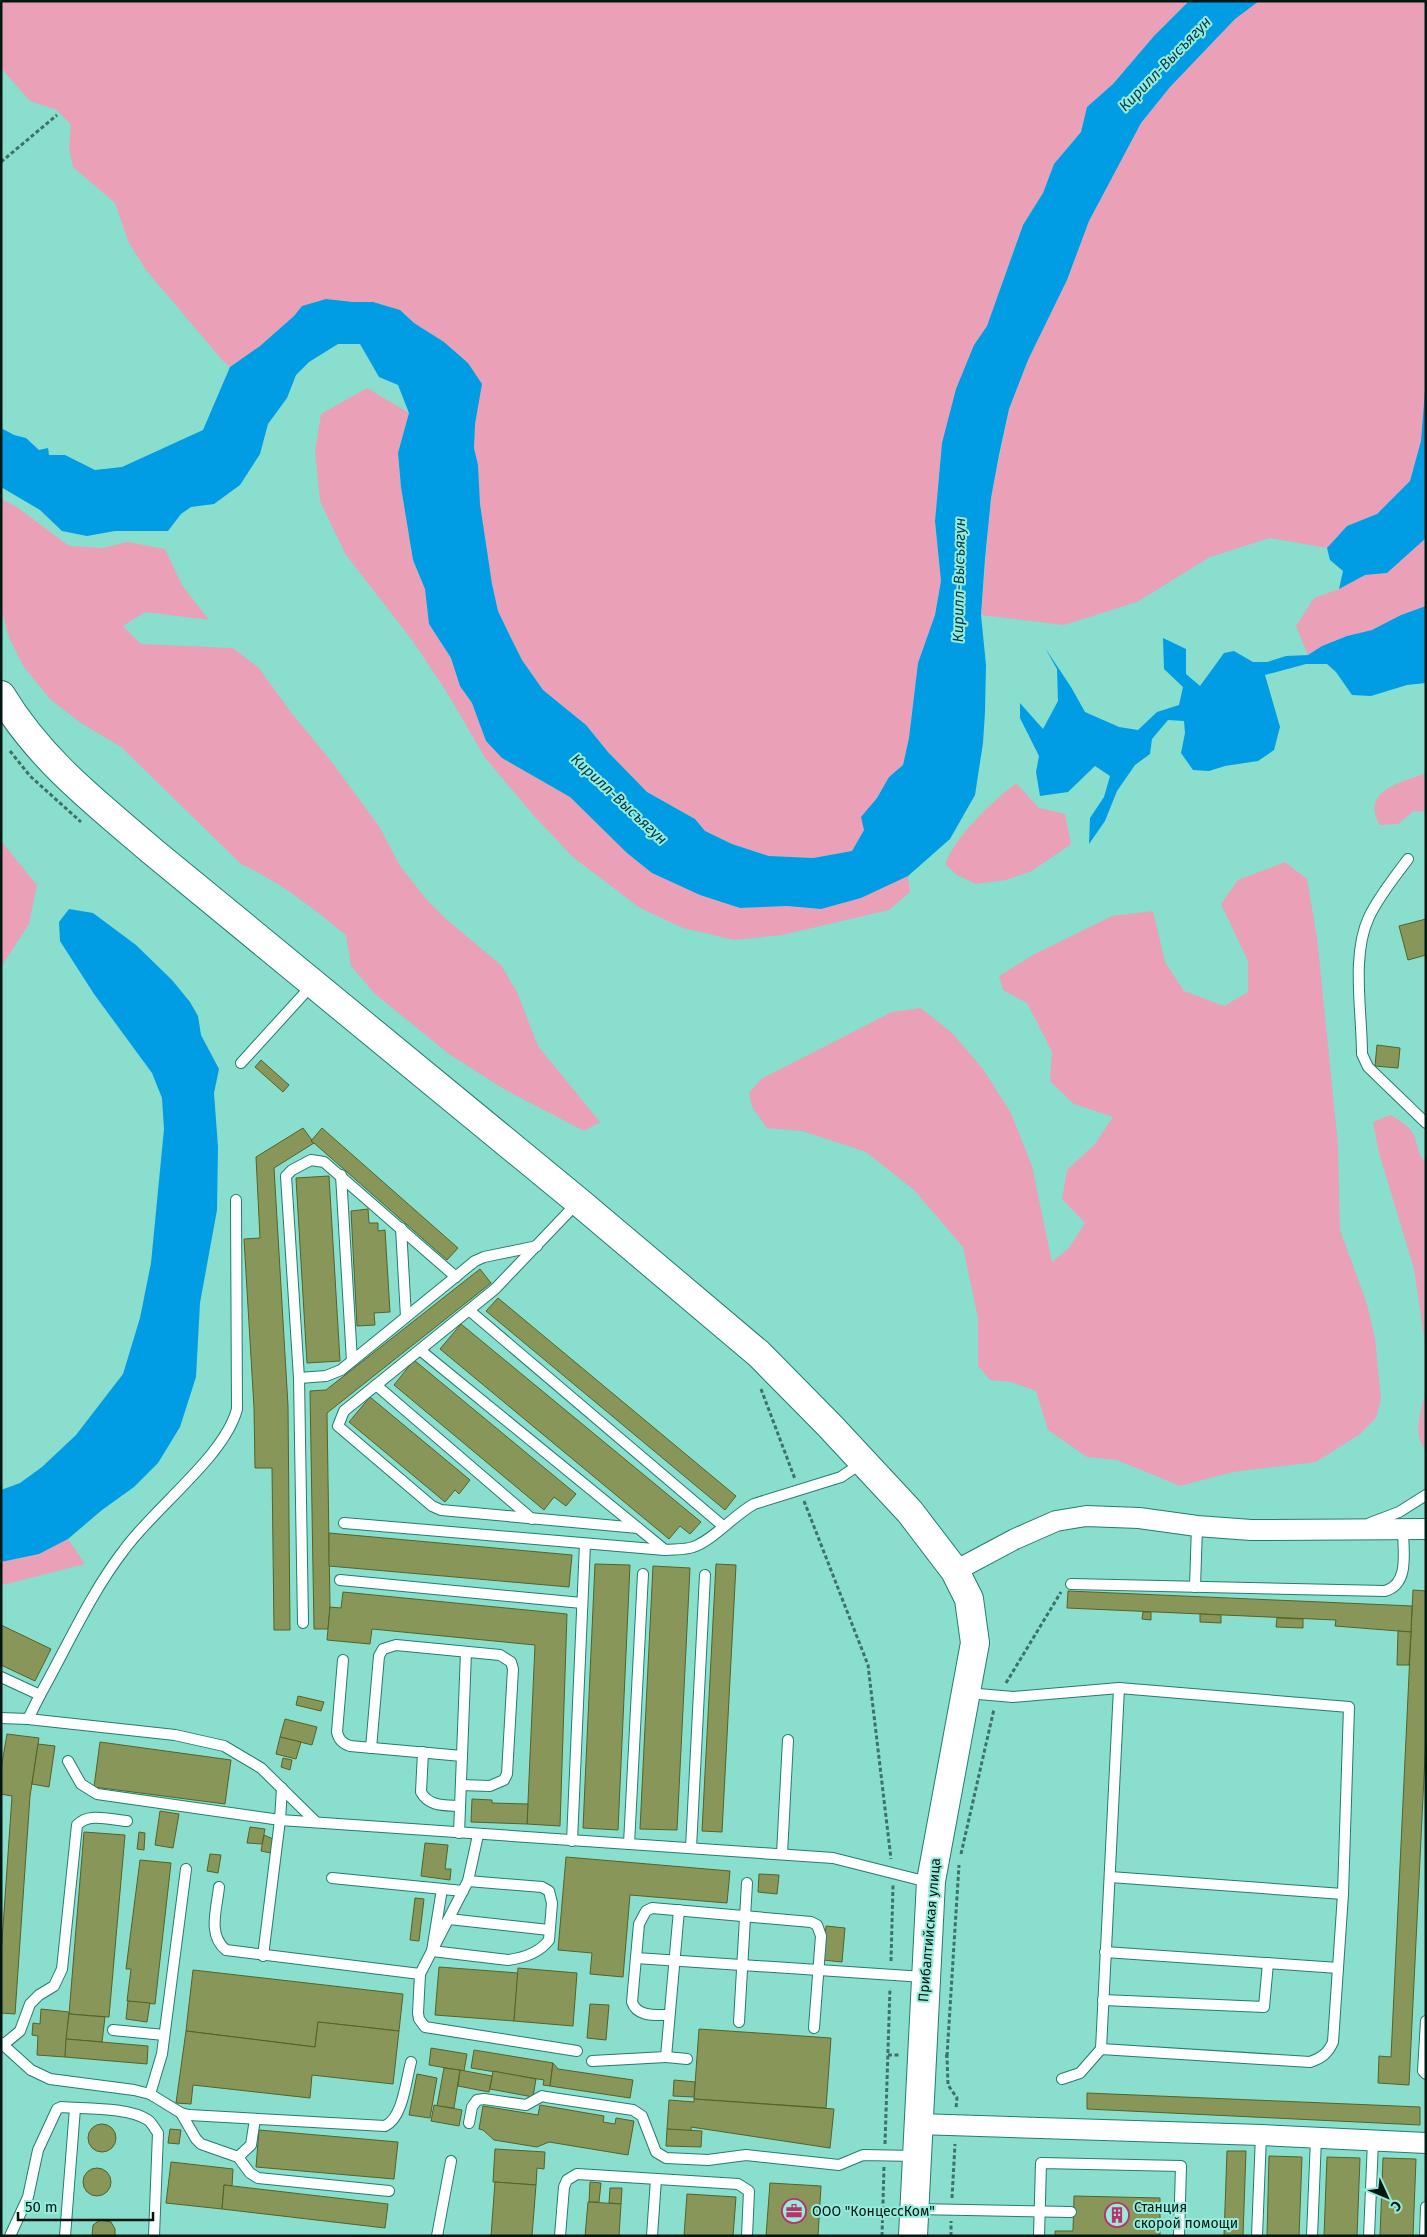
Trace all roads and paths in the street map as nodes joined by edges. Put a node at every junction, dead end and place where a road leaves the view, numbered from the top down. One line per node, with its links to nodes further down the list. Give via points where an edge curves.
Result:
1 (57, 116): 2 (path)
2 (1, 162)
3 (1, 695): 5 (street, Прибалтийская улица, via 16,719 57,768)
4 (1408, 859): 7 (lane, via 1368,918 1359,951 1362,1054 1368,1067)
5 (313, 984): 6 (lane); 10 (street, Прибалтийская улица)
6 (241, 1064)
7 (1426, 1123)
8 (341, 1175): 11 (lane); 17 (lane); 18 (lane, via 324,1162 311,1160 286,1176)
9 (236, 1200): 45 (lane, via 237,1409 234,1422 124,1549)
10 (579, 1202): 12 (lane); 20 (street, Прибалтийская улица, via 758,1354)
11 (401, 1228): 13 (lane); 15 (lane)
12 (537, 1246): 13 (lane, via 484,1257); 14 (lane)
13 (456, 1277): 15 (lane)
14 (470, 1311): 16 (lane); 24 (lane)
15 (406, 1317): 17 (lane)
16 (420, 1350): 19 (lane); 26 (lane)
17 (352, 1361): 18 (lane, via 326,1376)
18 (299, 1378): 39 (lane)
19 (376, 1385): 22 (lane); 22 (lane, via 344,1410 338,1426 432,1506 448,1512)
20 (864, 1462): 24 (lane, via 841,1477 754,1504); 32 (street, Прибалтийская улица, via 910,1512)
21 (1426, 1495): 28 (lane, via 1377,1522)
22 (532, 1519): 26 (lane)
23 (344, 1523): 30 (lane)
24 (723, 1526): 31 (lane, via 692,1548)
25 (1197, 1526): 28 (street, via 1251,1530); 32 (street, via 1114,1516 1056,1521); 37 (lane)
26 (638, 1528): 31 (lane)
27 (1426, 1529): 29 (street)
28 (1348, 1530): 29 (street)
29 (1403, 1530): 37 (lane, via 1402,1576 1393,1589)
30 (585, 1544): 31 (lane); 38 (lane)
31 (665, 1550)
32 (955, 1571): 44 (street, Прибалтийская улица, via 969,1599 974,1622 975,1643)
33 (643, 1574): 63 (lane)
34 (705, 1575): 64 (lane)
35 (340, 1580): 38 (lane)
36 (1071, 1584): 37 (lane); 46 (path, via 1062,1592)
37 (1195, 1587)
38 (582, 1602): 62 (lane)
39 (303, 1623)
40 (466, 1652): 50 (lane, via 396,1645 383,1649 379,1656); 52 (lane); 54 (lane, via 500,1655 511,1662 512,1669 507,1774 504,1780 490,1786)
41 (343, 1660): 50 (lane, via 339,1738 350,1746)
42 (1, 1678): 45 (lane)
43 (1119, 1688): 46 (lane); 67 (lane); 75 (lane, via 1349,1708)
44 (966, 1693): 46 (lane); 70 (street, Прибалтийская улица)
45 (40, 1695): 48 (lane)
46 (1000, 1696): 101 (path, via 992,1717 958,1866)
47 (1, 1718): 48 (lane)
48 (28, 1719): 55 (lane, via 175,1735 224,1746 248,1759)
49 (788, 1740): 65 (lane)
50 (371, 1748): 51 (lane)
51 (423, 1752): 52 (lane); 56 (lane, via 420,1792 423,1797 433,1804)
52 (462, 1756): 54 (lane)
53 (68, 1761): 57 (lane, via 81,1784 97,1794)
54 (461, 1785): 56 (lane)
55 (282, 1788): 57 (lane); 59 (lane)
56 (460, 1806): 60 (lane)
57 (280, 1820): 59 (lane); 82 (lane)
58 (127, 1821): 98 (lane, via 90,1818 77,1825 59,1980 34,1999 20,2030)
59 (315, 1821): 60 (lane)
60 (459, 1833): 61 (lane)
61 (478, 1835): 62 (lane); 69 (lane)
62 (572, 1841): 63 (lane)
63 (629, 1844): 64 (lane)
64 (691, 1848): 65 (lane)
65 (782, 1854): 70 (lane, via 852,1862)
66 (186, 1869): 97 (lane)
67 (1110, 1877): 75 (lane); 81 (lane)
68 (332, 1878): 73 (lane)
69 (468, 1881): 74 (lane); 79 (lane, via 542,1887 549,1891 552,1903)
70 (931, 1881): 90 (street, Прибалтийская улица)
71 (747, 1883): 77 (lane)
72 (219, 1887): 82 (lane, via 214,1929 220,1945 236,1953)
73 (442, 1888): 74 (lane); 80 (lane)
74 (463, 1891): 78 (lane)
75 (1343, 1894): 87 (lane)
76 (679, 1910): 77 (lane); 83 (lane, via 652,1908 646,1911 639,1924); 84 (lane)
77 (745, 1916): 86 (lane); 88 (lane, via 817,1925 821,1936)
78 (449, 1919): 79 (lane); 80 (lane)
79 (549, 1930): 80 (lane, via 549,1940 540,1950 516,1959)
80 (432, 1951): 89 (lane)
81 (1105, 1952): 85 (lane); 91 (lane)
82 (263, 1956): 89 (lane)
83 (636, 1958): 84 (lane); 92 (lane, via 634,2007 647,2014)
84 (674, 1960): 86 (lane); 92 (lane)
85 (1268, 1963): 87 (lane); 91 (lane, via 1264,2007)
86 (742, 1965): 88 (lane); 94 (lane)
87 (1338, 1968): 99 (lane, via 1332,2042 1320,2059 1310,2062)
88 (818, 1970): 90 (lane); 95 (lane)
89 (420, 1974): 100 (lane, via 418,2013 425,2027)
90 (924, 1977): 113 (street, Прибалтийская улица)
91 (1103, 2000): 99 (lane)
92 (669, 2016): 102 (lane)
93 (1426, 2021): 106 (lane, via 1423,2072)
94 (739, 2022)
95 (814, 2028)
96 (113, 2030): 97 (lane)
97 (164, 2035): 108 (lane)
98 (2, 2044): 108 (lane, via 31,2070 50,2079)
99 (1101, 2049): 107 (lane, via 1080,2073)
100 (577, 2051)
101 (947, 2056)
102 (666, 2057): 103 (lane); 104 (lane)
103 (687, 2059)
104 (592, 2061)
105 (411, 2062): 111 (lane, via 397,2115 392,2123 385,2126)
106 (1426, 2074)
107 (1062, 2079)
108 (150, 2094): 110 (lane)
109 (75, 2108): 129 (lane, via 61,2107 54,2114 38,2150 28,2197); 130 (lane); 131 (lane, via 130,2113 154,2126 158,2133)
110 (181, 2113): 111 (lane); 120 (lane, via 201,2144)
111 (255, 2119): 116 (lane)
112 (469, 2123): 119 (lane, via 476,2100 529,2105 546,2096 637,2112 645,2122 656,2152 666,2158 708,2160 746,2155 838,2165 863,2155)
113 (918, 2124): 114 (street); 119 (street, Прибалтийская улица)
114 (1261, 2135): 115 (street); 138 (lane)
115 (1316, 2138): 117 (street); 139 (lane)
116 (253, 2141): 120 (lane); 122 (lane)
117 (1373, 2141): 118 (street); 140 (lane)
118 (1426, 2143)
119 (916, 2156): 128 (street, Прибалтийская улица)
120 (238, 2157): 122 (lane)
121 (451, 2161): 132 (lane)
122 (250, 2172): 124 (lane, via 265,2180)
123 (656, 2179): 133 (lane, via 571,2176 564,2187); 134 (lane); 135 (lane, via 744,2187 750,2198)
124 (389, 2191)
125 (1426, 2207): 141 (lane)
126 (1040, 2211): 127 (lane); 128 (lane); 136 (lane); 137 (lane, via 1041,2163 1181,2166)
127 (1071, 2212)
128 (913, 2223)
129 (10, 2236)
130 (66, 2236)
131 (154, 2236)
132 (437, 2236)
133 (560, 2236)
134 (652, 2236)
135 (747, 2236)
136 (1039, 2236)
137 (1179, 2236)
138 (1257, 2236)
139 (1312, 2236)
140 (1369, 2236)
141 (1425, 2236)

